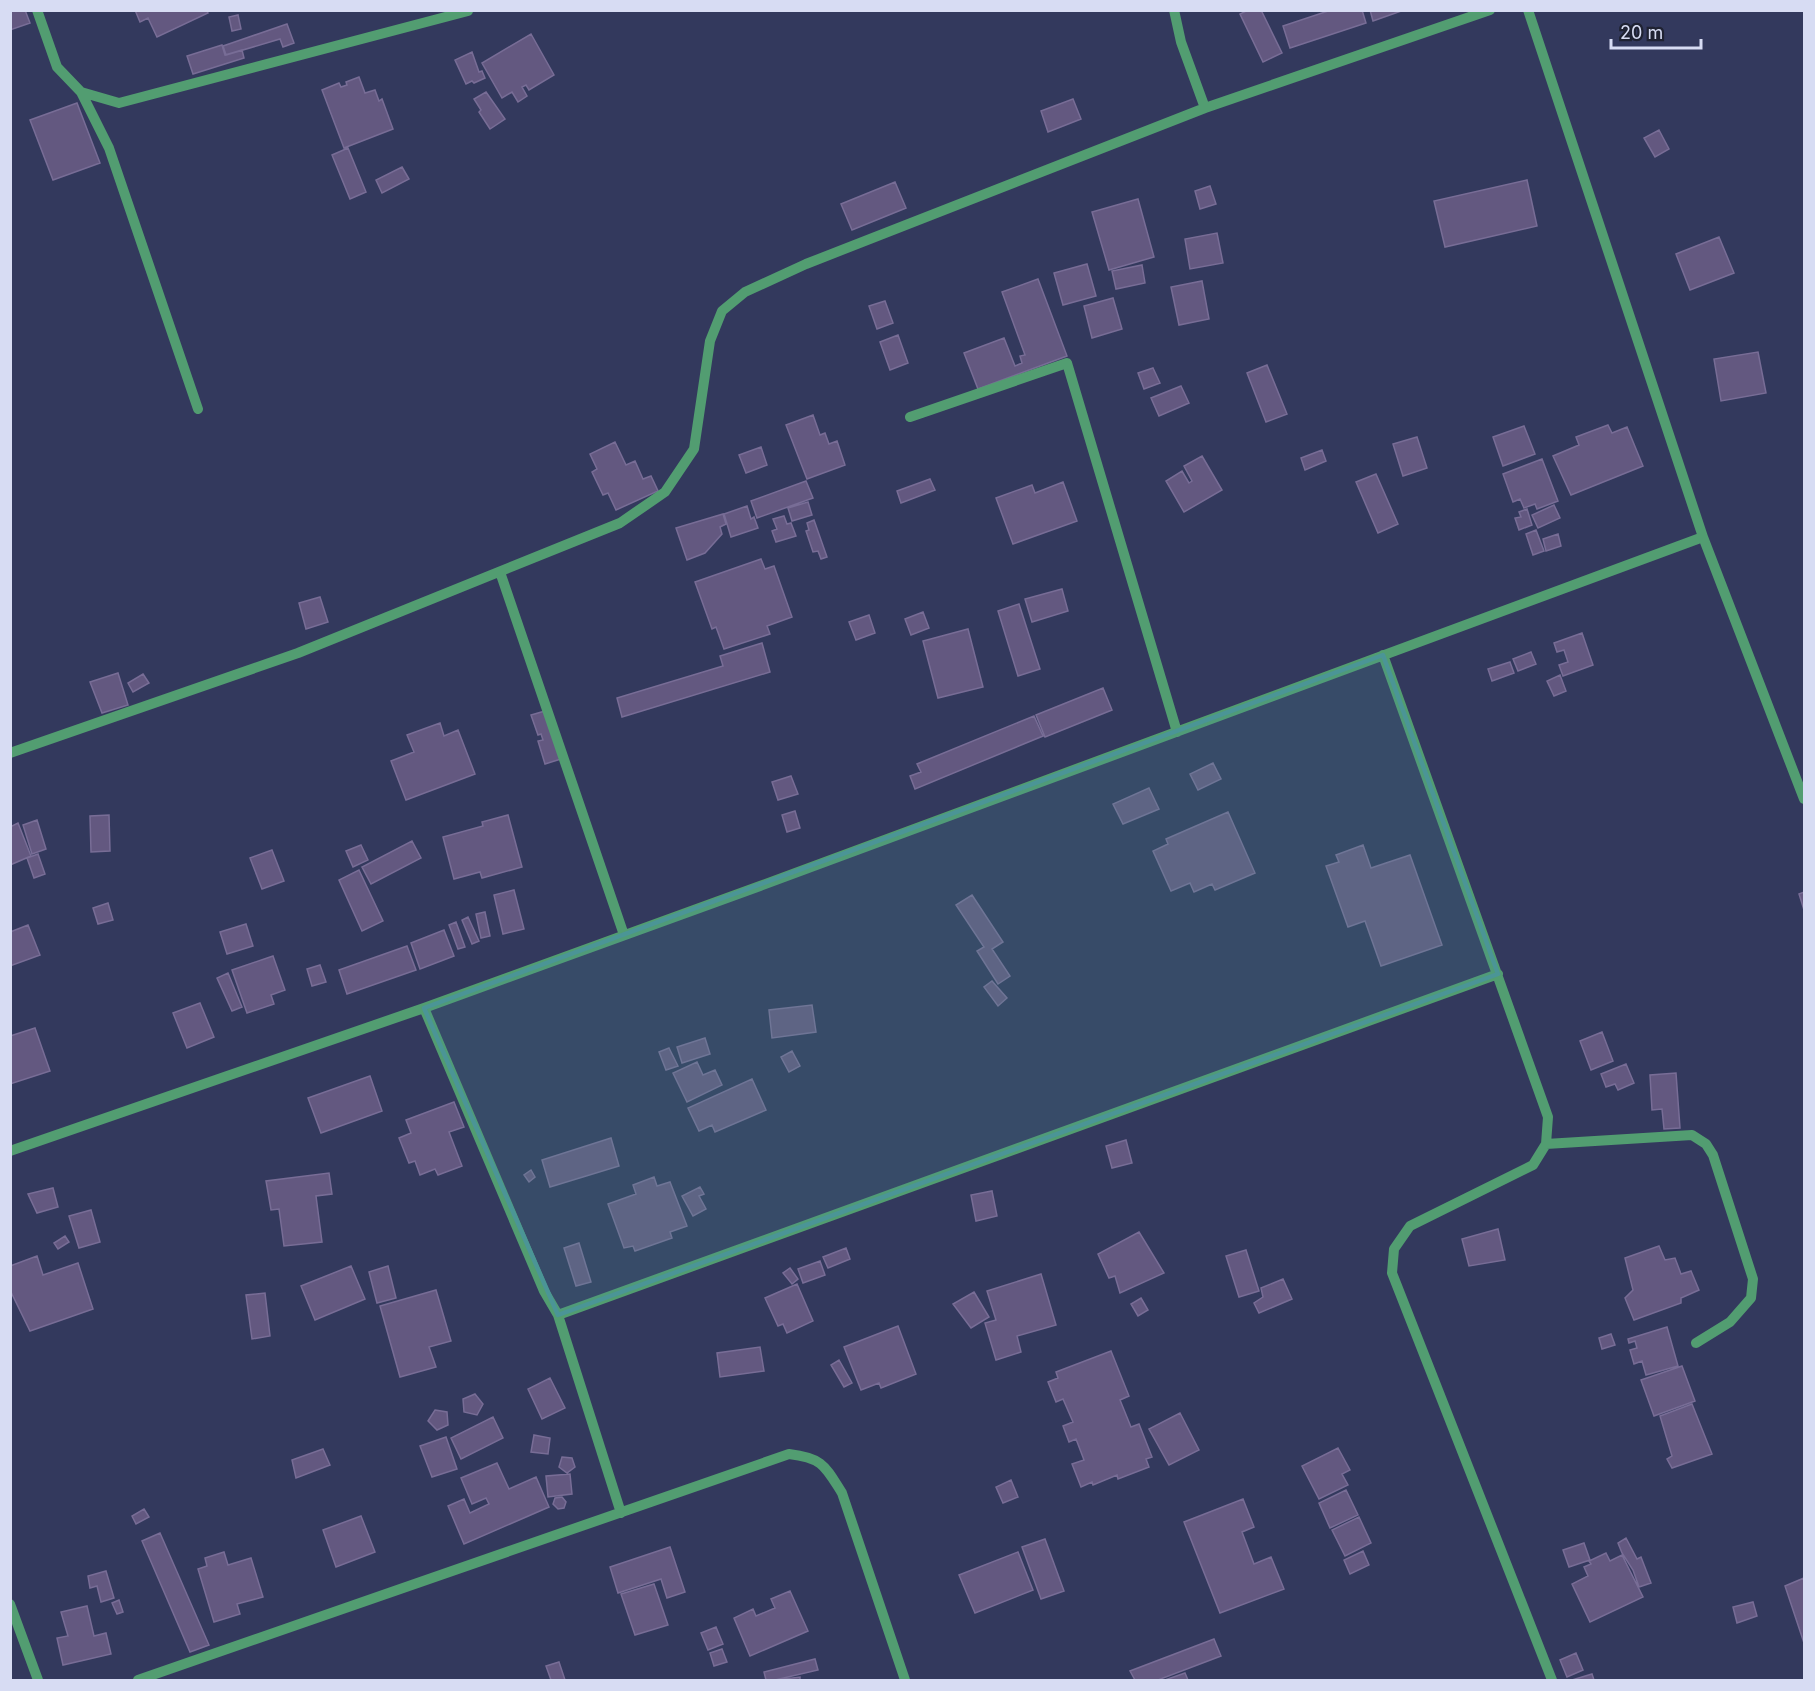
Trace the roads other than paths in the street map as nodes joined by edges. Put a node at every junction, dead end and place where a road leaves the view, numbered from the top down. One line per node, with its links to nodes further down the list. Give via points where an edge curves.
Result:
1 (37, 10): 6 (street, via 57,67)
2 (1174, 10): 7 (street)
3 (1490, 10): 7 (street)
4 (1528, 10): 10 (street)
5 (468, 11): 6 (street, via 119,103)
6 (81, 92): 8 (street, via 109,148)
7 (1205, 108): 11 (street, via 806,264 745,292 722,311 710,341 694,449 665,492 620,523)
8 (198, 410)
9 (910, 417): 13 (street, via 1067,363)
10 (1703, 537): 12 (street); 15 (street)
11 (500, 572): 14 (street, via 298,653); 16 (street)
12 (1383, 655): 13 (street); 17 (street)
13 (1177, 732): 16 (street)
14 (10, 753)
15 (1804, 799)
16 (624, 935): 18 (street)
17 (1498, 974): 19 (street, via 1548,1117); 21 (street)
18 (424, 1008): 20 (street); 21 (street, via 544,1291)
19 (1546, 1144): 22 (street, via 1692,1135 1706,1144 1754,1280 1751,1298 1730,1322); 28 (street, via 1533,1165 1410,1226 1394,1250 1392,1274)
20 (10, 1150)
21 (558, 1315): 23 (street)
22 (1696, 1343)
23 (621, 1513): 26 (street); 27 (street, via 789,1454 810,1456 826,1468 842,1493)
24 (10, 1604): 25 (street)
25 (38, 1680)
26 (138, 1680)
27 (905, 1680)
28 (1552, 1680)

